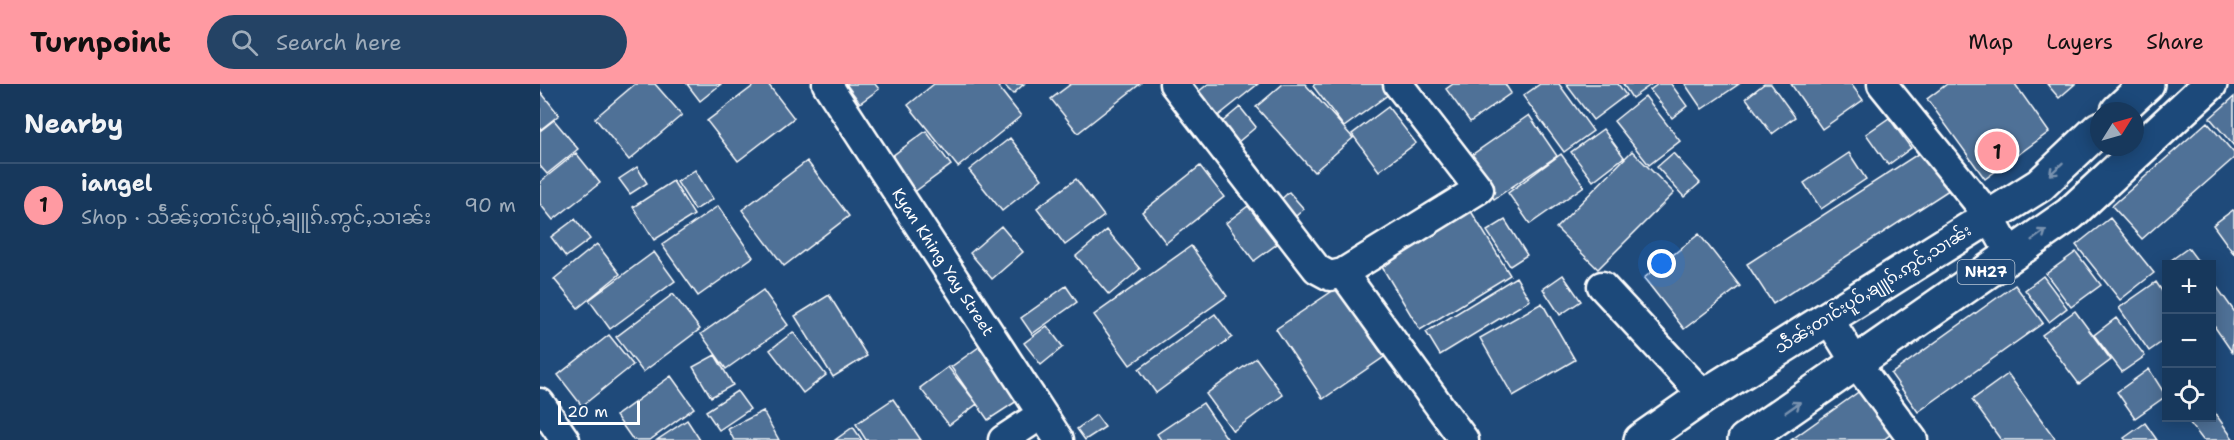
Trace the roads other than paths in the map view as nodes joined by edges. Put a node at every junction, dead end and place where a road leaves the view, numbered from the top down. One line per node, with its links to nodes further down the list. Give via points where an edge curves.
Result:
1 (827, 84): 17 (street, Kyan Khing Yay Street)
2 (1174, 84): 11 (street, via 1317,269 1330,276)
3 (1398, 84): 11 (street, via 1479,189)
4 (1882, 84): 9 (street)
5 (2147, 84): 7 (highway)
6 (2210, 84): 10 (highway, NH27, one-way to 6, via 2070,214)
7 (2128, 102)
8 (2090, 138): 9 (highway, သဵႅၼ်ႈတၢင်းပူဝ်ႇၶျူၵ်ႉဢွင်ႇသၢၼ်း / NH27, one-way to 9, via 2040,185)
9 (1989, 216): 10 (street); 13 (highway, သဵႅၼ်ႈတၢင်းပူဝ်ႇၶျူၵ်ႉဢွင်ႇသၢၼ်း / NH27)
10 (2011, 255): 14 (highway, NH27)
11 (1343, 273): 21 (street)
12 (1602, 285): 15 (street)
13 (1828, 318): 14 (street); 15 (highway, သဵႅၼ်ႈတၢင်းပူဝ်ႇၶျူၵ်ႉဢွင်ႇသၢၼ်း / NH27)
14 (1856, 363): 23 (highway, NH27, one-way to 14); 24 (street)
15 (1704, 396): 22 (highway, သဵႅၼ်ႈတၢင်းပူဝ်ႇၶျူၵ်ႉဢွင်ႇသၢၼ်း / NH27)
16 (540, 403): 18 (street)
17 (1042, 414): 19 (street); 20 (street, Kyan Khing Yay Street)
18 (565, 440)
19 (1003, 440)
20 (1059, 440)
21 (1464, 440)
22 (1641, 440)
23 (1745, 440)
24 (1913, 440)

